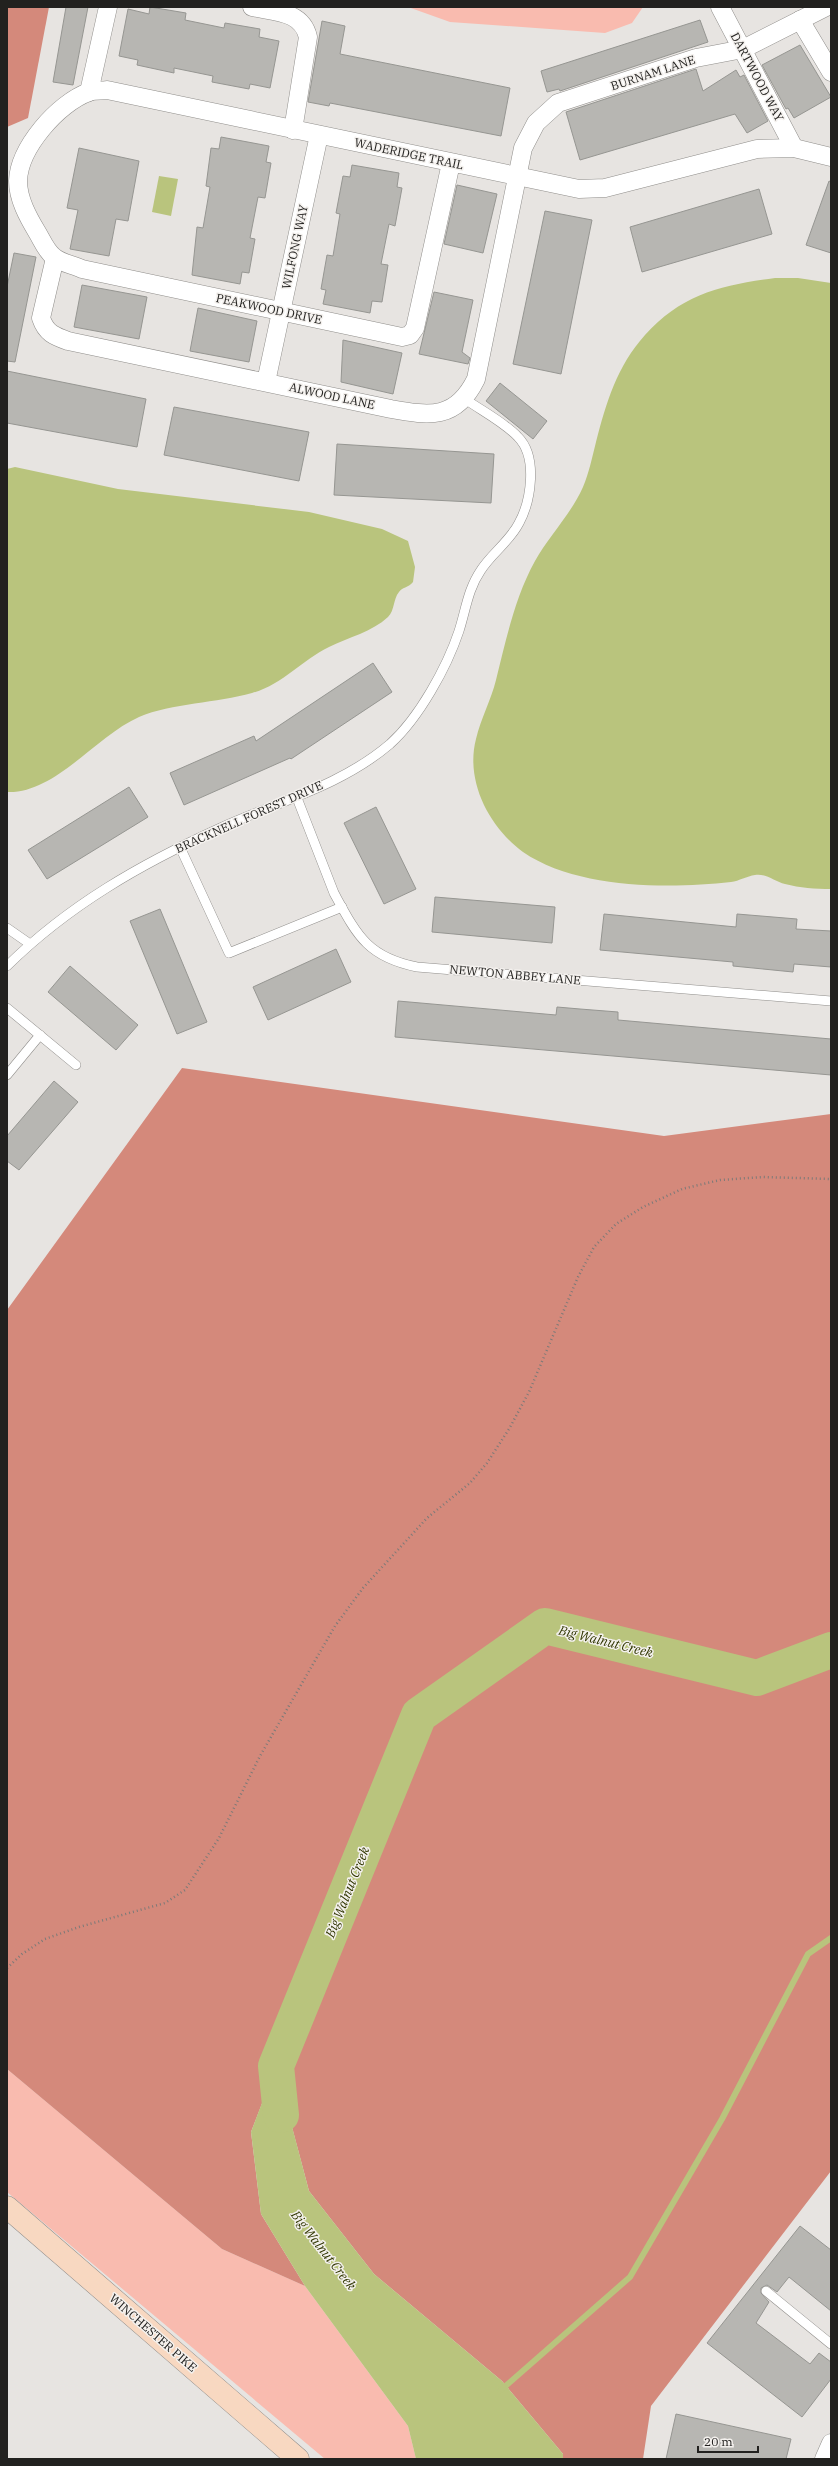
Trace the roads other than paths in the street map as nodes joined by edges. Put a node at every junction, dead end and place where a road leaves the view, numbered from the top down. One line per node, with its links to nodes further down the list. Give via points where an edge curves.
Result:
1 (108, 7): 8 (street)
2 (252, 7): 9 (street, via 296,16 306,27 308,37)
3 (720, 7): 6 (street, DARTWOOD WAY)
4 (826, 7): 5 (street, BURNAM LANE)
5 (800, 20): 6 (street, BURNAM LANE); 7 (street)
6 (743, 49): 11 (street, DARTWOOD WAY); 15 (street, BURNAM LANE, via 696,58 558,103 536,124 523,148)
7 (831, 72)
8 (89, 92): 9 (street, WADERIDGE TRAIL, via 107,90); 14 (street, WADERIDGE TRAIL, via 51,119)
9 (293, 130): 10 (street, WADERIDGE TRAIL)
10 (319, 135): 13 (street, WADERIDGE TRAIL); 17 (street, WILFONG WAY)
11 (794, 148): 12 (street, WADERIDGE TRAIL); 15 (street, WADERIDGE TRAIL, via 744,152 592,190)
12 (831, 157)
13 (451, 163): 15 (street, WADERIDGE TRAIL); 17 (street, PEAKWOOD DRIVE, via 415,328 410,334 402,337)
14 (14, 167): 16 (street, via 26,211 47,249)
15 (518, 176): 19 (street, via 479,368)
16 (55, 258): 17 (street, PEAKWOOD DRIVE, via 82,269); 18 (street, ALWOOD LANE, via 41,318 50,334 68,341)
17 (281, 311): 18 (street, WILFONG WAY)
18 (266, 382): 19 (street, ALWOOD LANE, via 423,414 441,412)
19 (465, 399): 20 (lane, BRACKNELL FOREST DRIVE, via 519,438 528,456 528,504 519,524 480,571 468,595 460,629 446,665 422,705 390,743 359,765)
20 (297, 798): 21 (lane, BRACKNELL FOREST DRIVE, via 221,827); 22 (lane, NEWTON ABBEY LANE)
21 (180, 847): 22 (lane, via 229,953); 24 (lane, BRACKNELL FOREST DRIVE, via 98,892 47,928)
22 (342, 907): 26 (lane, NEWTON ABBEY LANE, via 360,938 374,950 402,964)
23 (7, 928): 24 (lane)
24 (30, 944): 25 (lane, BRACKNELL FOREST DRIVE)
25 (7, 966)
26 (831, 1001)
27 (7, 1008): 28 (lane)
28 (40, 1035): 29 (lane); 30 (lane)
29 (76, 1065)
30 (7, 1075)
31 (7, 2207): 35 (main road, WINCHESTER PIKE)
32 (766, 2291): 33 (lane)
33 (831, 2344)
34 (831, 2443): 36 (street)
35 (298, 2459)
36 (824, 2459)

